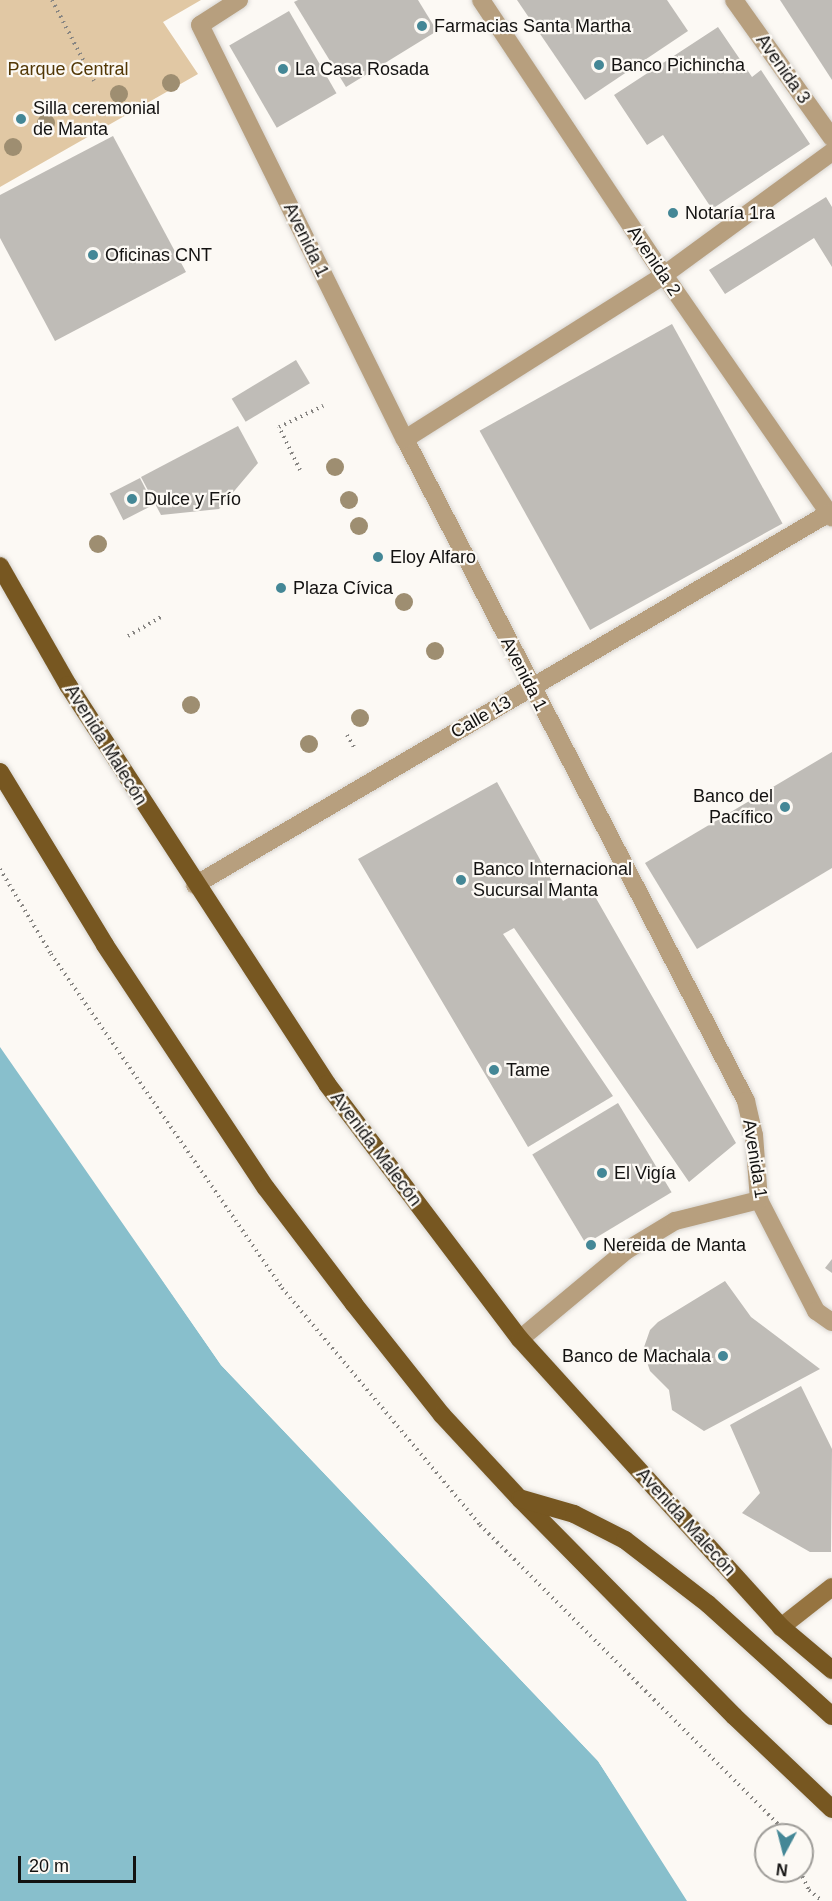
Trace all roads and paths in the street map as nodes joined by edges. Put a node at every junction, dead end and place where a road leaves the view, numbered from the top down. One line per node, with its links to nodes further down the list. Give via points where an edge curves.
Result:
1 (52, 0): 5 (path)
2 (239, 0): 10 (street, Avenida 1, via 200,25)
3 (482, 0): 8 (street, Avenida 2)
4 (734, 0): 6 (street, Avenida 3)
5 (94, 81)
6 (832, 138)
7 (832, 152): 8 (street)
8 (664, 275): 10 (street); 12 (street, Avenida 2)
9 (324, 406): 11 (path, via 279,427)
10 (405, 439): 16 (street, Avenida 1)
11 (300, 470)
12 (831, 516): 16 (street, Calle 13)
13 (0, 566): 20 (main road, Avenida Malecón, via 68,685)
14 (162, 616): 15 (path)
15 (128, 636)
16 (531, 687): 20 (street, Calle 13); 21 (street, Avenida 1, via 746,1101 754,1136)
17 (347, 735): 18 (path)
18 (355, 749)
19 (0, 772): 24 (main road, via 105,945 266,1188 442,1414)
20 (195, 885): 23 (main road, Avenida Malecón, via 327,1084)
21 (759, 1200): 22 (street, Avenida 1, via 816,1311); 23 (street, via 675,1221 627,1250)
22 (832, 1322)
23 (520, 1339): 26 (main road, Avenida Malecón)
24 (520, 1499): 28 (main road, via 574,1514 625,1540 708,1604); 29 (main road, via 734,1716)
25 (832, 1587): 26 (street)
26 (781, 1627): 27 (main road, Avenida Malecón)
27 (832, 1670)
28 (832, 1716)
29 (832, 1809)
30 (806, 1883): 31 (path)
31 (822, 1901)

